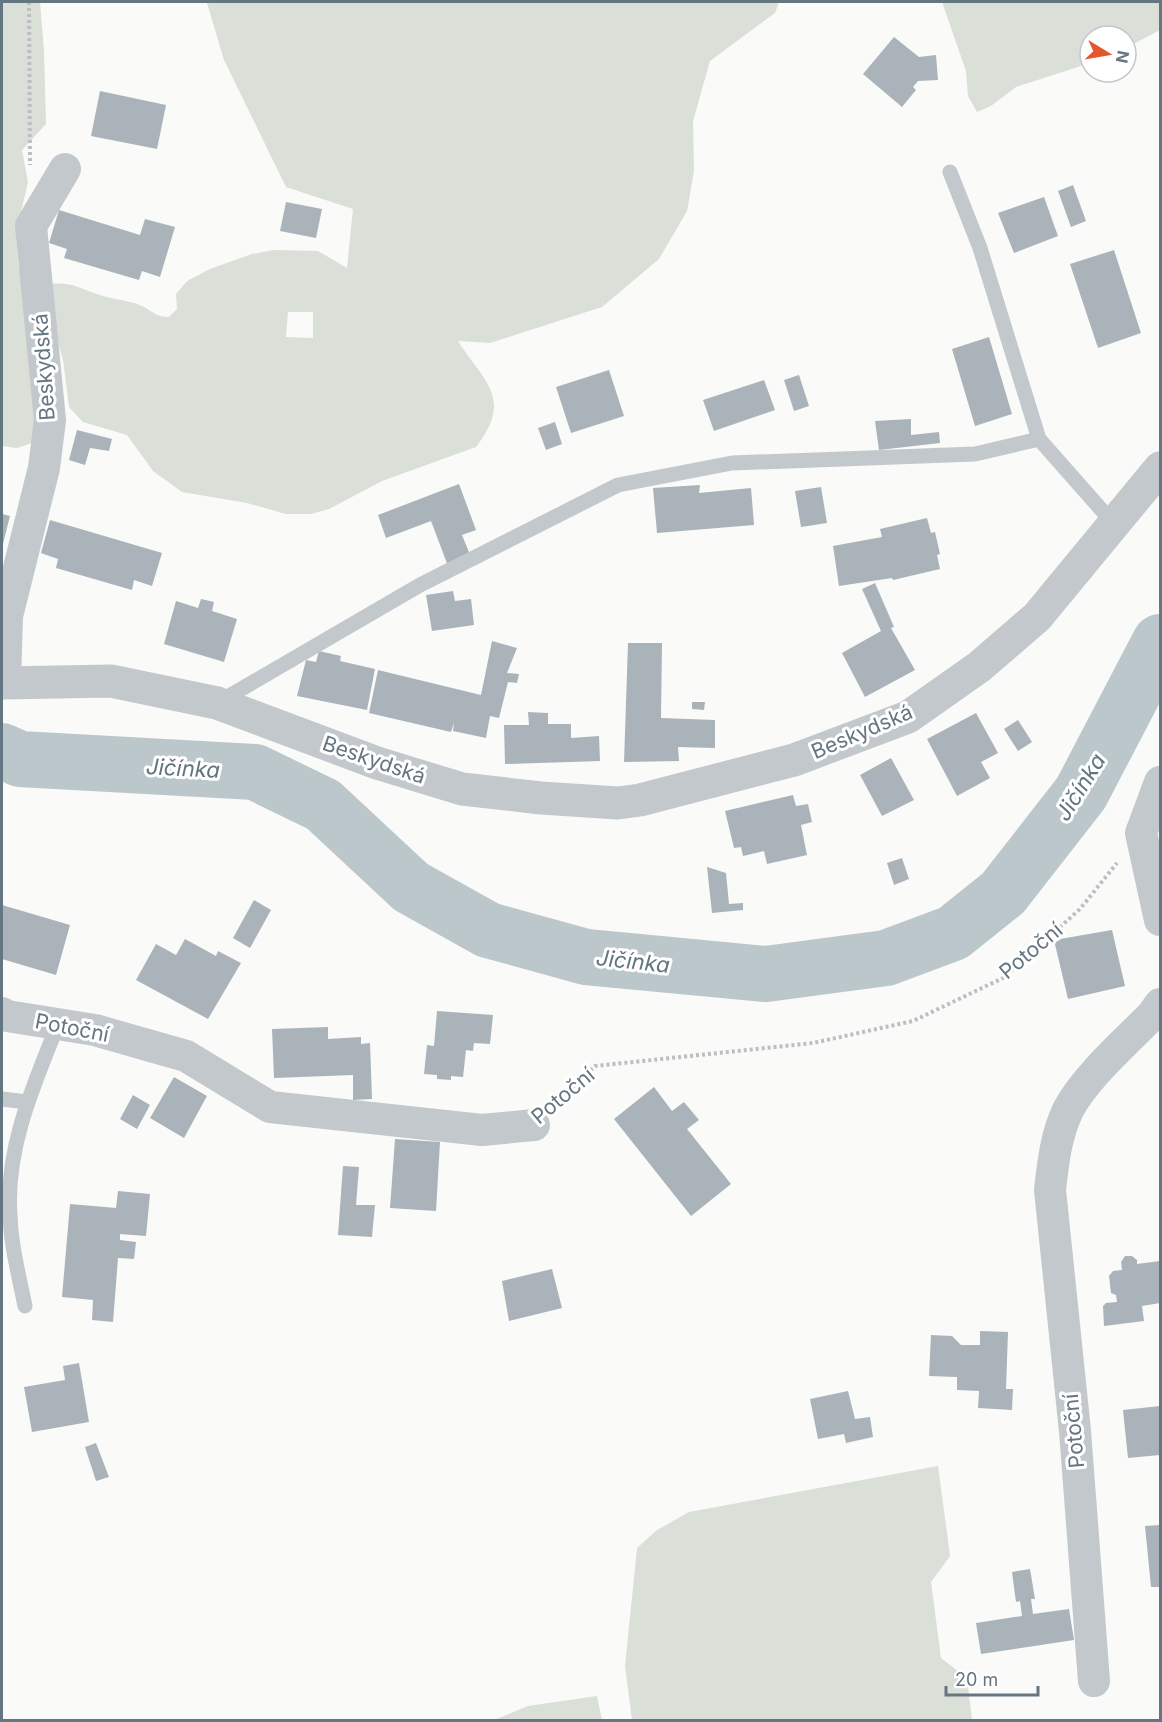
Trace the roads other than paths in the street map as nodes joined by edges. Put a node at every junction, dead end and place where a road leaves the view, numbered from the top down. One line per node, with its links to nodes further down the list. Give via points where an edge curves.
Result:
1 (65, 169): 6 (street, Beskydská, via 31,226 50,420 44,468 7,616)
2 (950, 171): 3 (lane, via 980,248)
3 (1039, 439): 5 (lane); 7 (lane, via 975,454 732,464 618,485 420,585)
4 (1161, 468): 5 (street, Beskydská)
5 (1114, 525): 7 (street, Beskydská, via 1037,617 979,667 908,717 794,760 640,800 618,803 462,789 377,763)
6 (3, 682): 7 (street, Beskydská, via 111,681)
7 (217, 703)
8 (1161, 782): 9 (street, via 1141,833)
9 (1161, 920)
10 (1161, 1004): 17 (street, Potoční, via 1085,1084 1068,1110 1054,1152 1050,1190 1075,1431)
11 (2, 1013): 12 (street, Potoční)
12 (58, 1024): 14 (lane); 15 (street, Potoční, via 95,1030 186,1056 270,1107 482,1130)
13 (2, 1099): 14 (lane)
14 (27, 1102): 16 (lane, via 11,1174 9,1214)
15 (534, 1125)
16 (25, 1306)
17 (1094, 1681)

